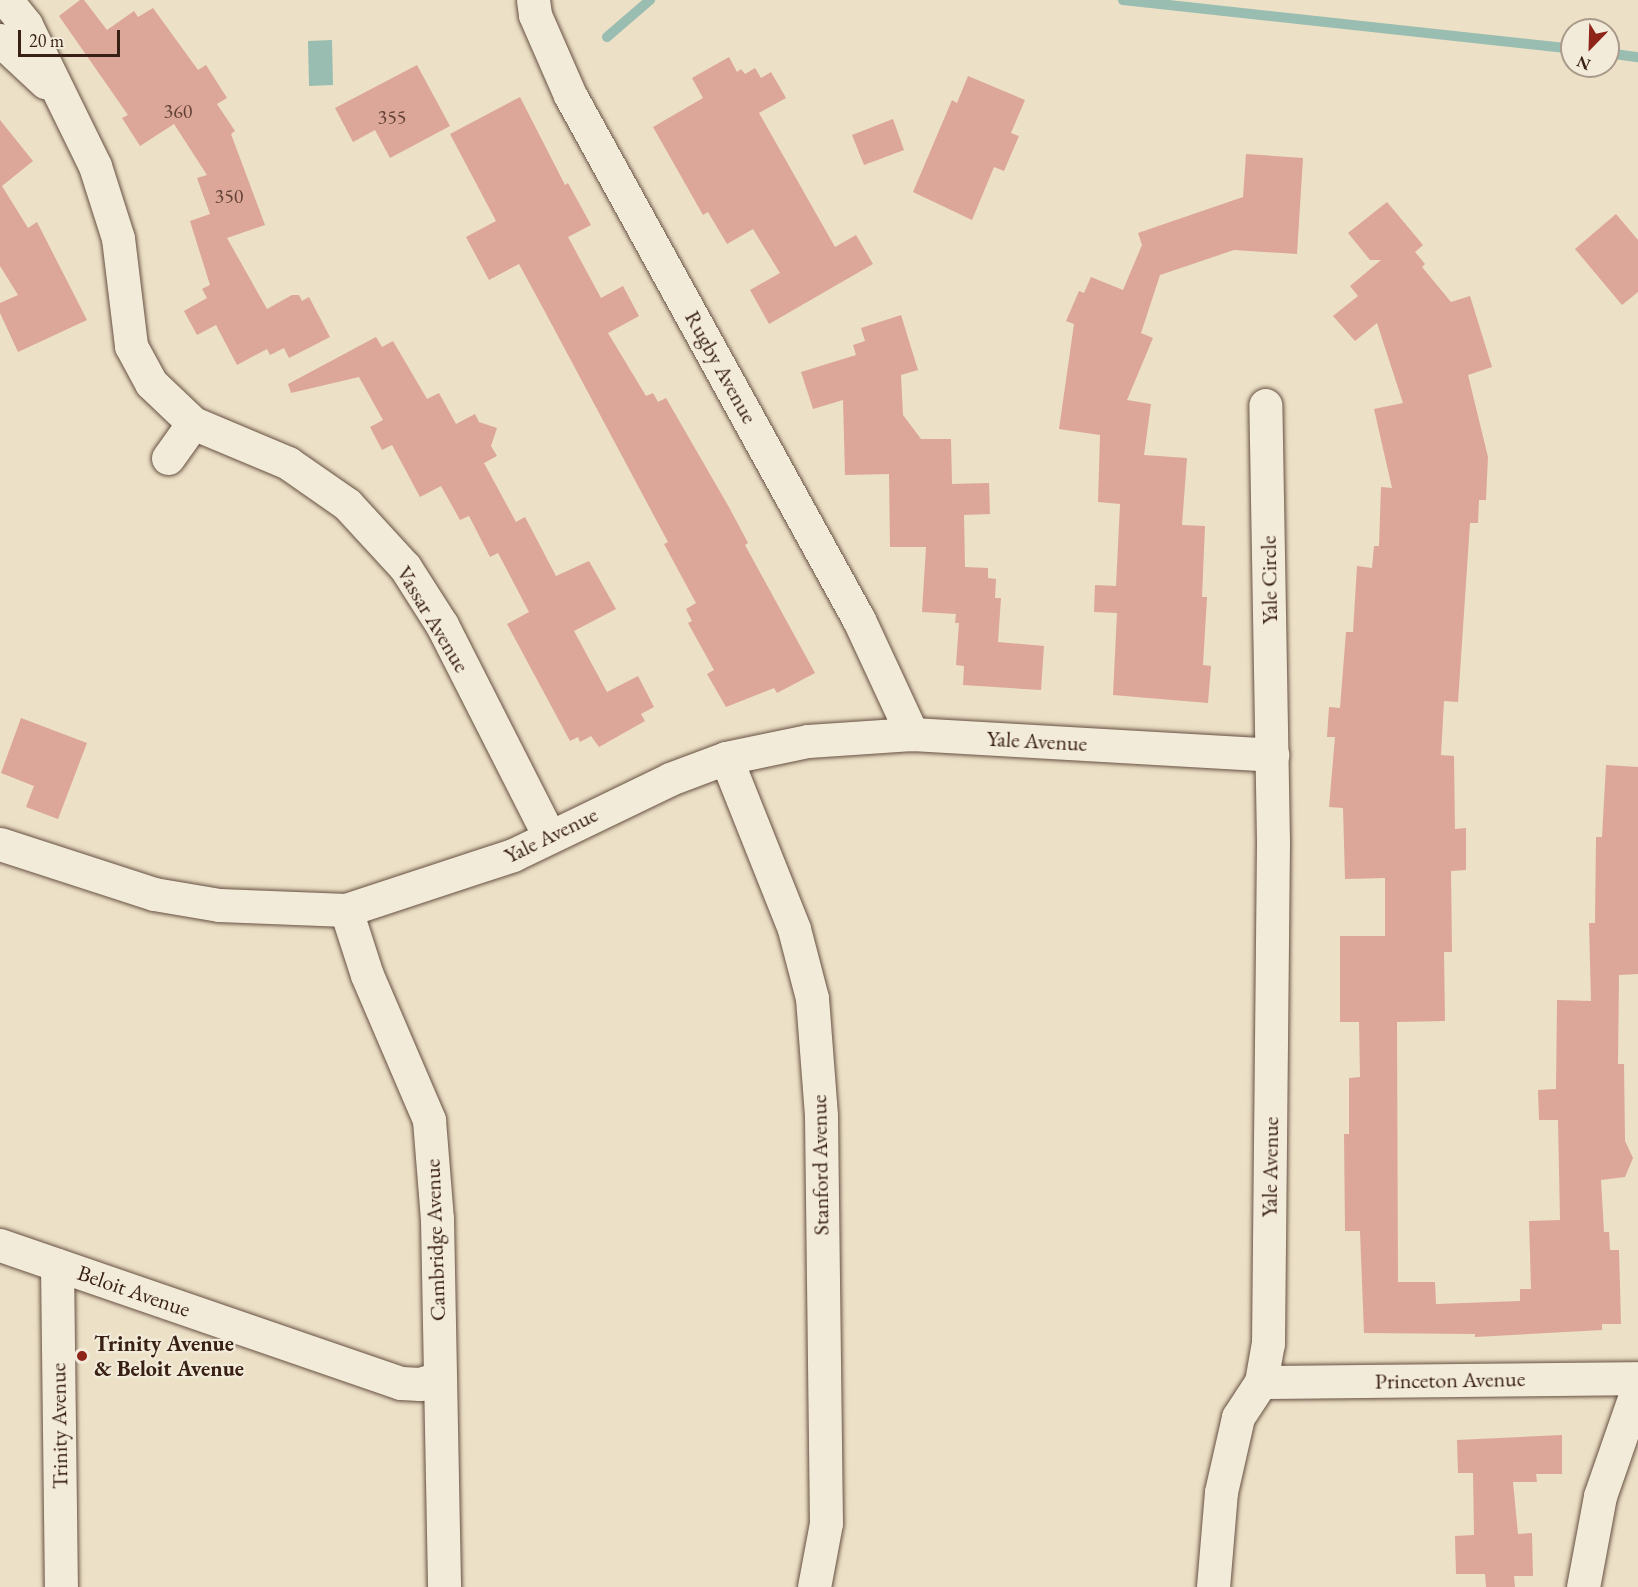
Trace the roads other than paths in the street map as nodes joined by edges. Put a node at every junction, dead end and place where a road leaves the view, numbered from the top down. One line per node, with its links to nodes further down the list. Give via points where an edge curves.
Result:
1 (6, 0): 4 (street, Vassar Avenue, via 26,25)
2 (533, 0): 8 (street, Rugby Avenue, via 535,15 570,95 859,620)
3 (0, 40): 4 (street, Vassar Avenue)
4 (55, 91): 6 (street, Vassar Avenue, via 95,166 118,238 131,346 151,383)
5 (1265, 405): 9 (street, Yale Circle)
6 (193, 423): 7 (street); 11 (street, Vassar Avenue, via 288,463 347,504 405,567 442,625)
7 (168, 458)
8 (912, 734): 9 (street, Yale Avenue); 10 (street, Yale Avenue, via 808,741)
9 (1272, 755): 18 (street, Yale Avenue, via 1268,1344)
10 (726, 758): 11 (street, Yale Avenue, via 670,779); 22 (street, Stanford Avenue, via 794,929 812,998 820,1116 826,1522)
11 (549, 836): 13 (street, Yale Avenue, via 475,869)
12 (0, 844): 13 (street, Yale Avenue, via 154,894 219,905)
13 (345, 910): 16 (street, Cambridge Avenue, via 367,975 429,1120 437,1219)
14 (0, 1245): 15 (street, Beloit Avenue)
15 (57, 1265): 16 (street, Beloit Avenue, via 401,1383 420,1384); 20 (street, Trinity Avenue)
16 (439, 1378): 21 (street, Cambridge Avenue)
17 (1638, 1378): 18 (street, Princeton Avenue)
18 (1261, 1382): 23 (street, Yale Avenue, via 1238,1417 1221,1492)
19 (1638, 1387): 24 (street, via 1600,1496)
20 (61, 1587)
21 (444, 1587)
22 (814, 1587)
23 (1213, 1587)
24 (1583, 1587)

